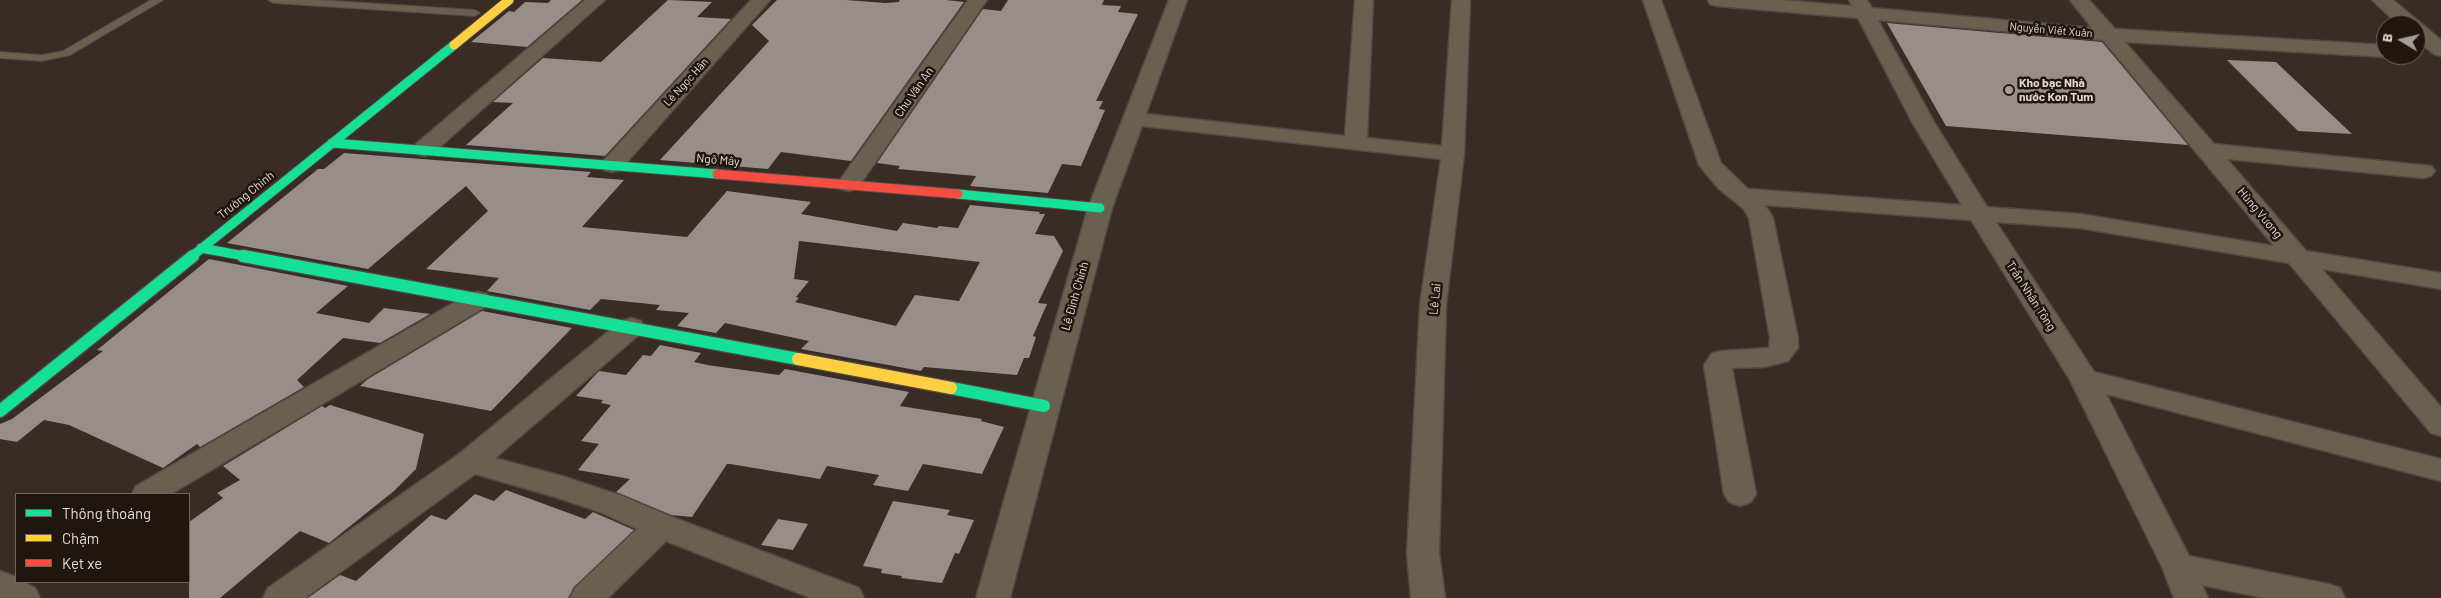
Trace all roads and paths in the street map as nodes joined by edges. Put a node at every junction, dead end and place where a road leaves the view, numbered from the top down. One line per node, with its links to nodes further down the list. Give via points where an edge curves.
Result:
1 (158, 0): 24 (lane, via 66,53 42,58)
2 (273, 0): 16 (lane)
3 (491, 0): 16 (street)
4 (509, 0): 27 (street, Trường Chinh)
5 (596, 0): 29 (street)
6 (760, 0): 32 (street, Lê Ngọc Hân)
7 (978, 0): 34 (street, Chu Văn An)
8 (1178, 0): 26 (street, Lê Đình Chính)
9 (1364, 0): 28 (street)
10 (1461, 0): 31 (street, Lê Lai)
11 (1652, 0): 35 (street, via 1710,165 1726,183)
12 (1717, 0): 15 (street, Nguyễn Viết Xuân)
13 (2079, 0): 18 (street, Hùng Vương)
14 (2381, 0): 17 (street)
15 (1861, 7): 18 (street, Nguyễn Viết Xuân); 37 (street, Trần Nhân Tông, via 1923,122)
16 (476, 13): 25 (street)
17 (2399, 15)
18 (2109, 35): 20 (street, Nguyễn Viết Xuân); 30 (street, Hùng Vương)
19 (2426, 37): 21 (street)
20 (2376, 50)
21 (2441, 50)
22 (2426, 53): 23 (street)
23 (2441, 54)
24 (0, 55)
25 (421, 56)
26 (1132, 119): 28 (street); 36 (street, Lê Đình Chính)
27 (332, 143): 29 (street, Ngô Mây); 38 (street, Trường Chinh)
28 (1356, 144): 31 (street)
29 (424, 149): 32 (street, Ngô Mây)
30 (2206, 150): 33 (street); 39 (street, Hùng Vương)
31 (1453, 154): 60 (street, Lê Lai, via 1433,305 1423,553)
32 (612, 165): 34 (street, Ngô Mây)
33 (2423, 172)
34 (849, 184): 36 (street, Ngô Mây)
35 (1744, 196): 37 (street); 50 (street, via 1761,218 1784,348 1778,355 1722,360 1718,365)
36 (1100, 208): 44 (street, Lê Đình Chính)
37 (1979, 214): 39 (street, via 2080,221); 43 (street, Trần Nhân Tông)
38 (201, 248): 41 (street); 45 (street, Trường Chinh)
39 (2296, 256): 40 (street); 46 (street, Hùng Vương)
40 (2441, 281)
41 (478, 300): 42 (street); 49 (street)
42 (630, 327): 44 (street); 47 (street)
43 (2084, 379): 48 (street); 52 (street, Trần Nhân Tông)
44 (1044, 406): 59 (street, Lê Đình Chính)
45 (0, 411)
46 (2441, 426)
47 (470, 462): 51 (street, via 562,487); 56 (street)
48 (2441, 470)
49 (149, 493)
50 (1740, 494)
51 (661, 526): 57 (street); 58 (street)
52 (2178, 567): 61 (street, Trần Nhân Tông); 62 (street)
53 (15, 572): 54 (street)
54 (0, 582): 55 (street)
55 (22, 598)
56 (280, 598)
57 (587, 598)
58 (847, 598)
59 (993, 598)
60 (1428, 598)
61 (2191, 598)
62 (2328, 598)

